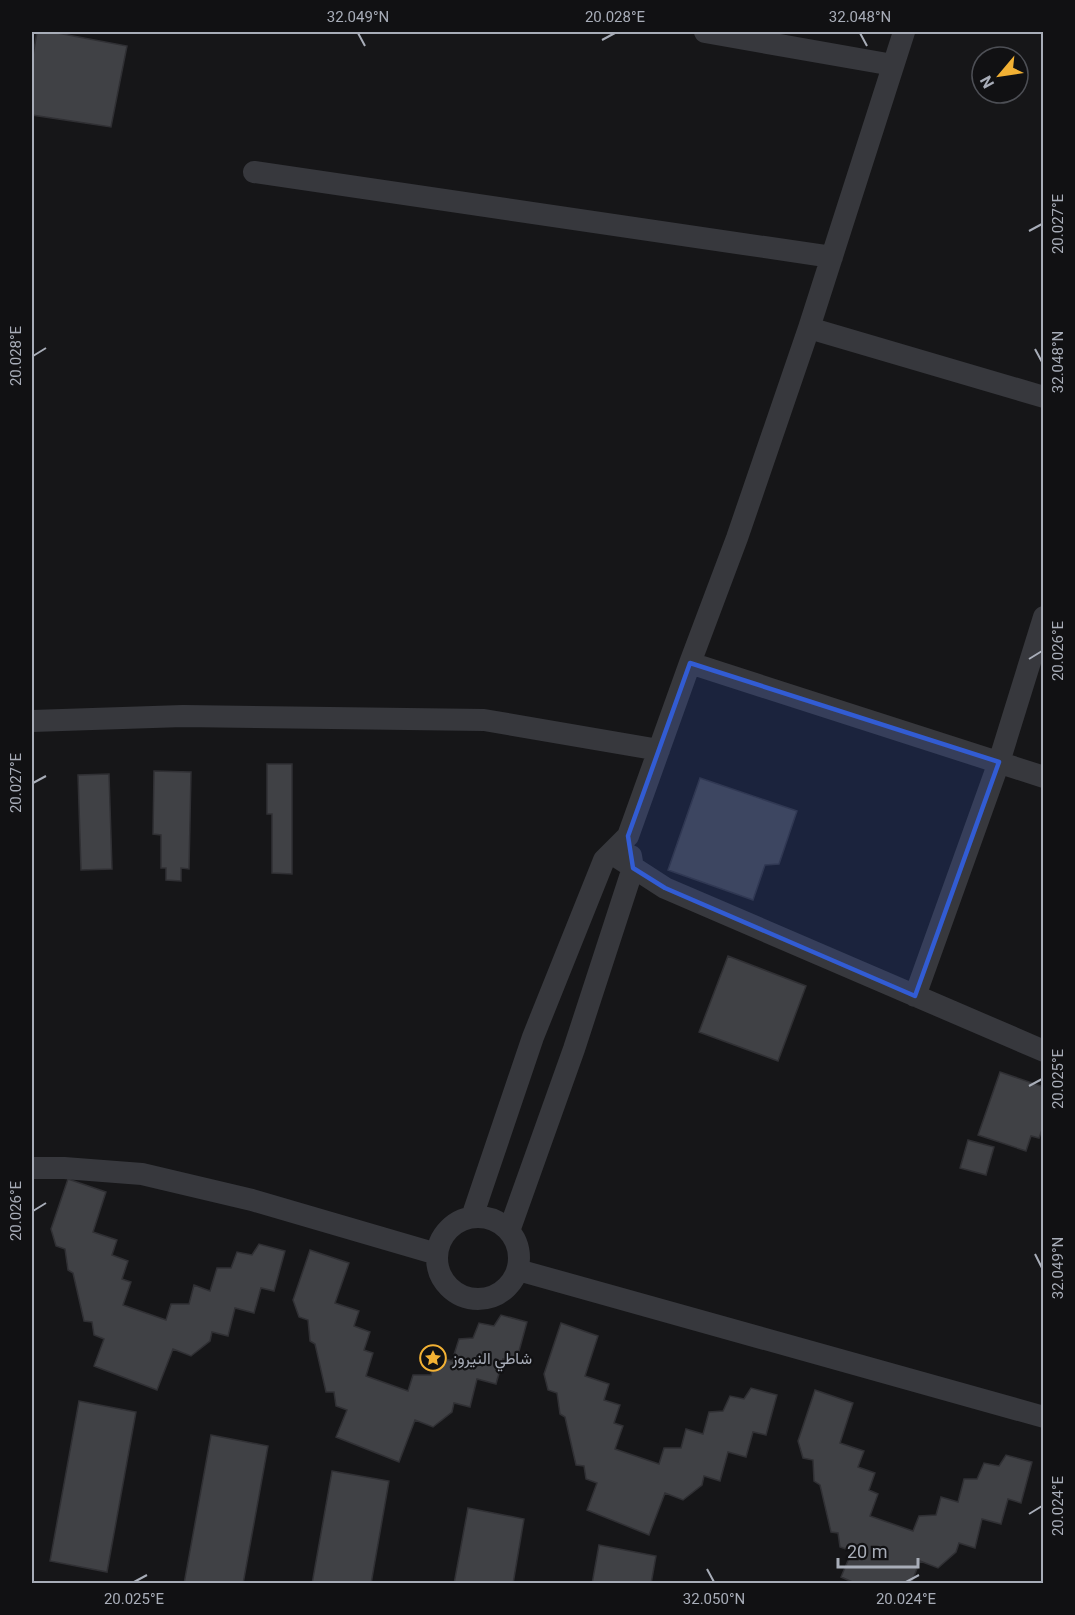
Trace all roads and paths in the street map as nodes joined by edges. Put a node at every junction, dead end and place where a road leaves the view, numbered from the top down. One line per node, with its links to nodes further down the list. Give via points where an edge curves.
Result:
1 (705, 32): 3 (street)
2 (904, 32): 3 (street)
3 (893, 65): 5 (street)
4 (254, 172): 5 (street)
5 (832, 257): 6 (street)
6 (809, 328): 7 (street); 9 (street)
7 (1044, 397)
8 (1044, 617): 12 (street)
9 (690, 663): 11 (street); 12 (street)
10 (32, 721): 11 (street, via 183,716 484,720)
11 (659, 750): 14 (street)
12 (999, 762): 13 (street); 19 (street)
13 (1044, 777)
14 (628, 836): 15 (street); 16 (street)
15 (611, 853): 16 (street); 17 (street, via 604,860)
16 (633, 868): 18 (street); 19 (street, via 665,888)
17 (569, 946): 18 (street); 22 (street, via 533,1037)
18 (604, 956): 23 (street)
19 (915, 996): 20 (street)
20 (1044, 1051)
21 (32, 1168): 24 (street, via 142,1174 252,1200)
22 (472, 1217): 23 (street, via 499,1222); 24 (street, via 448,1229)
23 (509, 1231): 25 (street, via 517,1243)
24 (437, 1254): 25 (street, via 443,1280 464,1298 491,1298 503,1292)
25 (518, 1270): 26 (street)
26 (1044, 1417)

